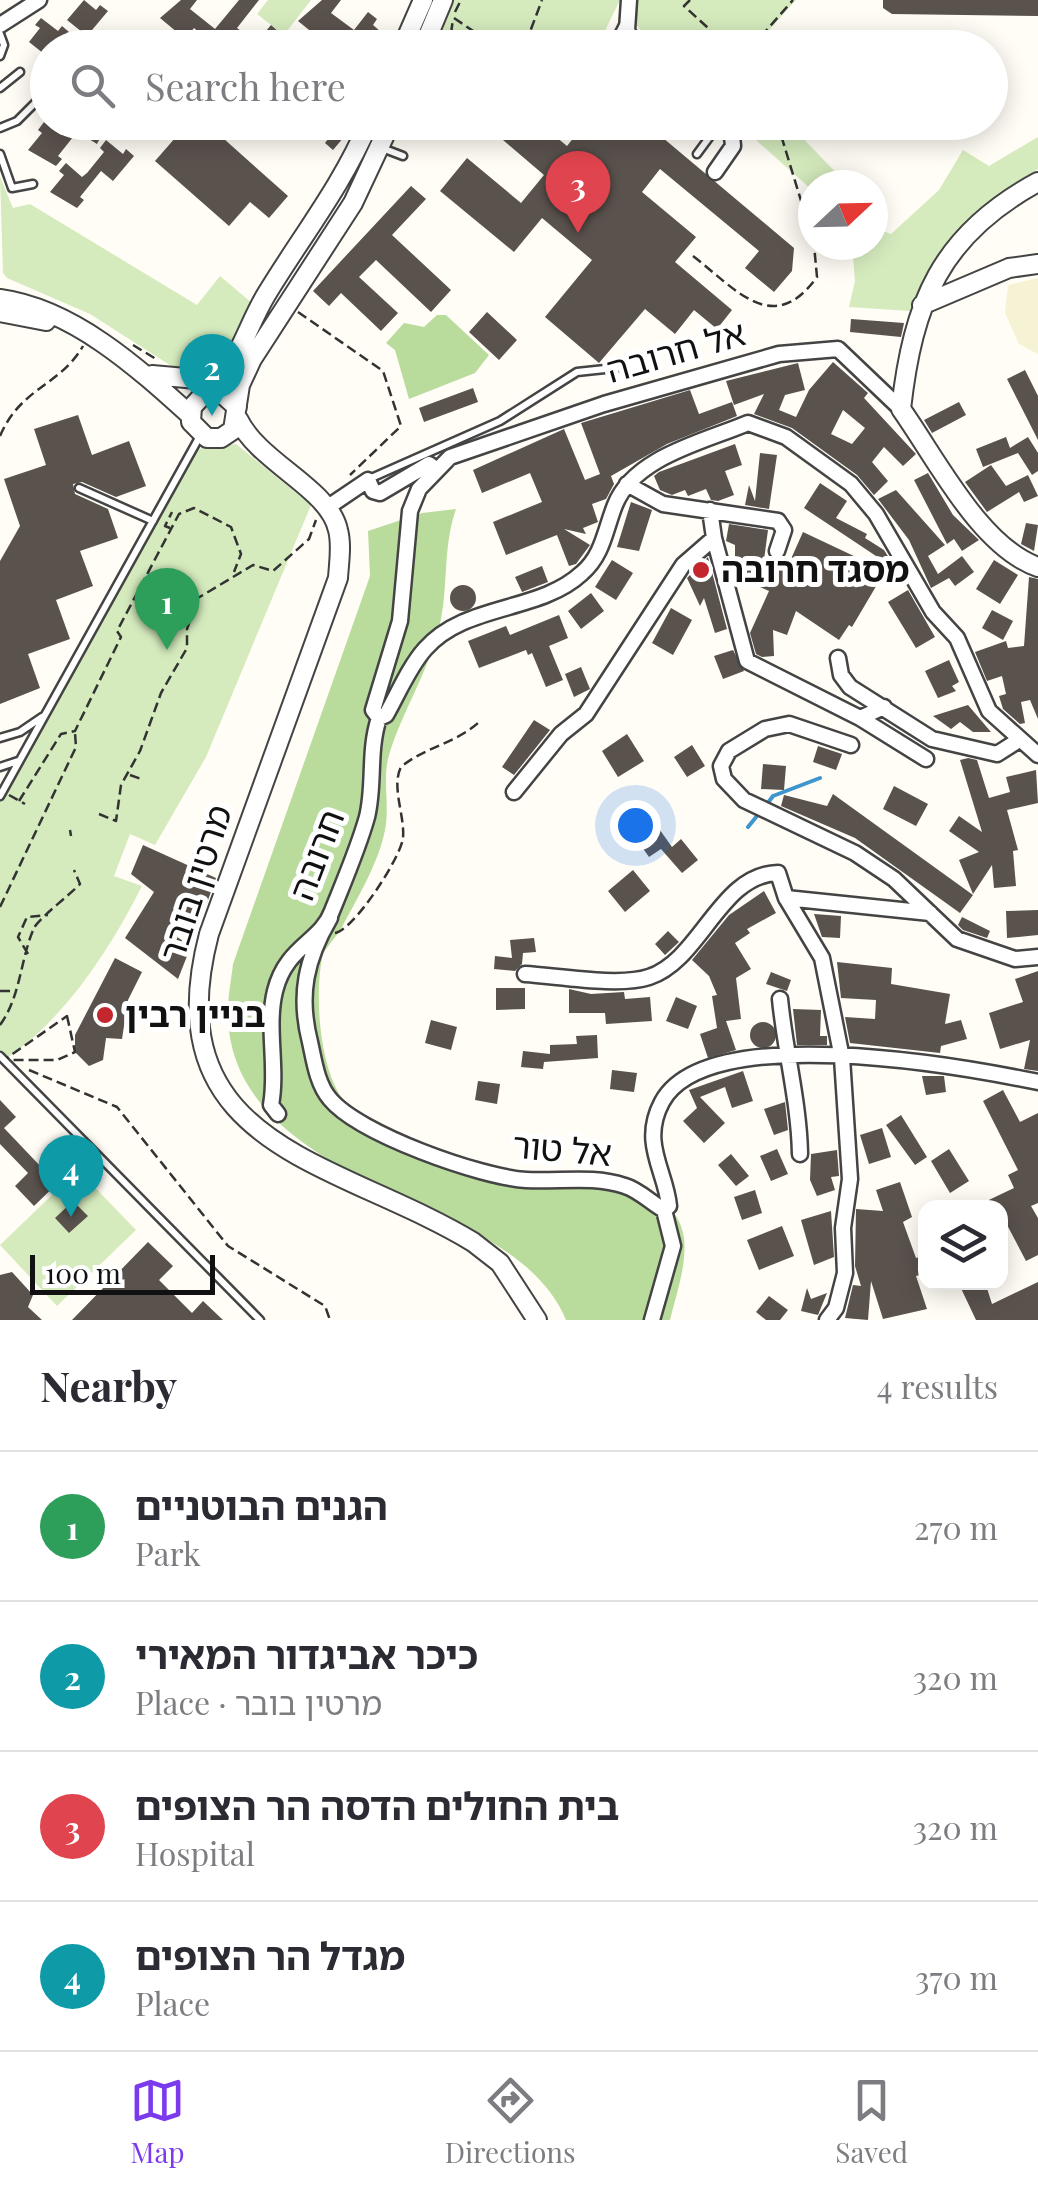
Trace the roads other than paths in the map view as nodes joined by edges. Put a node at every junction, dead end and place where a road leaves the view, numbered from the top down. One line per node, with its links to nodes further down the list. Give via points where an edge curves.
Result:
1 (39, 0): 5 (street)
2 (421, 1): 6 (street)
3 (629, 5): 8 (lane); 9 (street)
4 (448, 8): 7 (street)
5 (0, 25)
6 (409, 30)
7 (435, 30)
8 (619, 30)
9 (627, 30)
10 (0, 34): 11 (lane)
11 (2, 44): 12 (lane)
12 (0, 56)
13 (20, 72): 14 (lane)
14 (0, 88)
15 (30, 108): 16 (lane)
16 (0, 128)
17 (361, 140): 33 (street)
18 (384, 140): 21 (street)
19 (708, 140): 23 (lane)
20 (732, 140): 25 (street)
21 (381, 148): 24 (lane); 40 (street, via 246,373)
22 (0, 154): 27 (lane, via 12,188)
23 (698, 154)
24 (403, 156)
25 (715, 172)
26 (1038, 182): 30 (street, via 964,234)
27 (32, 184)
28 (1038, 264): 30 (street, via 1009,268)
29 (0, 299): 32 (street)
30 (922, 305): 38 (street)
31 (0, 312): 32 (street)
32 (62, 322): 34 (street)
33 (239, 345): 36 (street, via 204,376 184,379); 37 (street, via 230,368)
34 (122, 349): 36 (street); 39 (street)
35 (652, 364): 43 (lane, via 576,372 500,422)
36 (157, 368): 37 (street)
37 (203, 394): 39 (street); 40 (street, via 227,395)
38 (901, 410): 42 (street, אל חרובה, via 838,349 778,354 604,404 450,457); 51 (street, via 977,518 1021,561)
39 (190, 414): 41 (street)
40 (234, 420): 41 (street, via 214,439); 46 (street, via 268,459)
41 (200, 435): 48 (lane)
42 (437, 470): 43 (street, via 429,464 380,493); 55 (street, חרובה, via 410,511 400,622 373,710)
43 (368, 480): 46 (street)
44 (628, 484): 47 (street, via 663,504); 55 (street, via 584,572 566,586 451,628 426,648); 58 (street, via 653,464 748,423 786,437 851,484 876,514 924,599 958,638 989,711)
45 (79, 488): 48 (lane)
46 (325, 505): 80 (street, מרטין בובר, via 339,533 338,578 209,934 196,984 206,1057 239,1110 275,1145 473,1242 500,1264)
47 (710, 510): 49 (street); 50 (street, via 778,521 784,530)
48 (153, 521): 54 (lane)
49 (714, 538): 56 (street, via 747,661); 64 (street, via 682,566 586,714)
50 (777, 551)
51 (1038, 567)
52 (838, 658): 53 (street, via 850,686)
53 (884, 706): 56 (street); 58 (street, via 949,746 997,754)
54 (46, 713): 57 (lane); 61 (lane)
55 (379, 718): 68 (street, חרובה, via 370,744 368,814)
56 (860, 718): 62 (street)
57 (0, 738)
58 (1019, 740): 60 (street)
59 (851, 745): 67 (street, via 789,724 766,729 729,750 724,779 744,800 855,853)
60 (1038, 755)
61 (19, 760): 63 (lane); 65 (lane)
62 (926, 760)
63 (0, 767)
64 (514, 792)
65 (1, 794)
66 (786, 898): 67 (street); 70 (street, via 778,874 747,883 668,966 648,978); 74 (street, via 822,958)
67 (930, 913): 69 (street, via 957,939 1015,959)
68 (330, 918): 76 (street, חרובה, via 287,958 276,986 272,1105); 78 (street, אל טור, via 306,974 301,1008 318,1075 346,1114 492,1174 628,1186)
69 (1038, 958)
70 (526, 974)
71 (780, 999): 72 (street)
72 (785, 1054): 74 (street, אל טור); 77 (street, via 800,1118); 78 (street, אל טור, via 701,1068 662,1102 654,1160 668,1198)
73 (2, 1058): 79 (lane)
74 (842, 1058): 75 (street, אל טור, via 972,1068); 82 (street, via 850,1178 845,1273)
75 (1038, 1082)
76 (278, 1114)
77 (800, 1154)
78 (664, 1210): 81 (street, via 673,1246)
79 (260, 1320)
80 (536, 1320)
81 (652, 1320)
82 (827, 1320)

